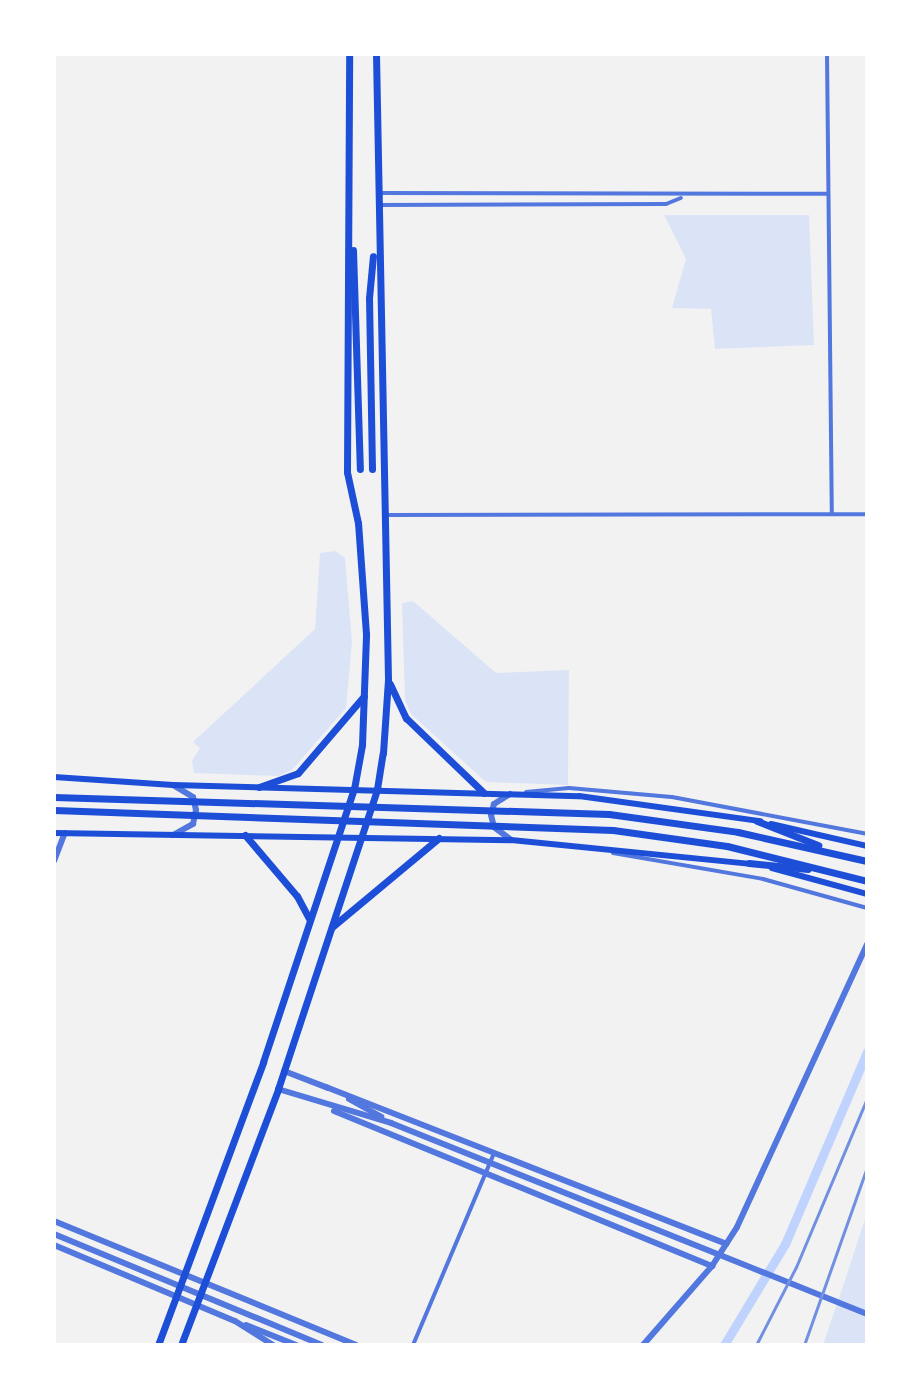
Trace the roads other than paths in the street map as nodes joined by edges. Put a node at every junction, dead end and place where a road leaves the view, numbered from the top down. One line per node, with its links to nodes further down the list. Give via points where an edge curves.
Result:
1 (349, 54): 9 (main road)
2 (376, 54): 4 (main road)
3 (827, 54): 5 (street)
4 (376, 193): 6 (street); 7 (main road)
5 (828, 194): 6 (street); 12 (street)
6 (683, 197): 7 (street, via 666,204)
7 (376, 205): 8 (main road)
8 (376, 231): 11 (main road, via 369,298); 14 (main road)
9 (351, 232): 10 (main road); 16 (main road, via 344,299 347,472 358,523)
10 (360, 469)
11 (372, 469)
12 (832, 514): 13 (street); 14 (street)
13 (867, 514)
14 (384, 515): 15 (main road)
15 (388, 679): 21 (main road); 22 (main road, via 406,718)
16 (365, 694): 19 (main road, via 298,773); 20 (main road)
17 (54, 777): 18 (main road)
18 (173, 785): 19 (main road); 30 (street, via 193,797 196,810 193,824)
19 (259, 787): 20 (main road)
20 (354, 789): 21 (main road); 32 (main road)
21 (377, 789): 22 (main road); 33 (main road)
22 (484, 793): 23 (main road)
23 (513, 793): 26 (main road); 29 (street, via 569,788 672,797); 35 (street, via 500,798 491,815 494,827)
24 (54, 797): 38 (main road, via 595,813 738,832)
25 (54, 810): 42 (main road, via 613,830 727,846)
26 (757, 821): 37 (main road); 38 (main road)
27 (54, 833): 28 (main road)
28 (65, 833): 30 (main road); 40 (street)
29 (867, 834)
30 (173, 835): 31 (main road)
31 (245, 835): 32 (main road); 46 (main road, via 297,896)
32 (334, 838): 33 (main road); 46 (main road)
33 (358, 838): 34 (main road); 47 (main road)
34 (439, 838): 35 (main road); 47 (main road)
35 (511, 840): 36 (main road)
36 (572, 843): 41 (main road); 45 (street, via 763,879)
37 (867, 846)
38 (839, 853): 39 (main road)
39 (867, 858)
40 (54, 861)
41 (749, 863): 42 (main road); 44 (main road)
42 (834, 872): 43 (main road)
43 (867, 881)
44 (867, 894)
45 (867, 908)
46 (309, 919): 61 (main road, via 263,1062)
47 (330, 928): 49 (main road)
48 (867, 945): 58 (street)
49 (284, 1071): 50 (street); 51 (main road)
50 (326, 1087): 53 (street); 54 (street)
51 (278, 1089): 52 (street); 62 (main road)
52 (309, 1100): 53 (street); 55 (street)
53 (391, 1123): 65 (street)
54 (494, 1153): 55 (street); 58 (street)
55 (485, 1173): 60 (street); 73 (street)
56 (54, 1221): 61 (street)
57 (54, 1234): 71 (street)
58 (726, 1244): 60 (street)
59 (54, 1245): 63 (street)
60 (712, 1266): 74 (street)
61 (184, 1273): 62 (street); 63 (main road)
62 (206, 1282): 64 (main road); 72 (street)
63 (176, 1295): 64 (street); 67 (main road)
64 (198, 1304): 66 (street); 68 (main road)
65 (867, 1314)
66 (235, 1321): 69 (street); 70 (street)
67 (158, 1345)
68 (181, 1345)
69 (273, 1345)
70 (296, 1345)
71 (322, 1345)
72 (356, 1345)
73 (413, 1345)
74 (643, 1345)

